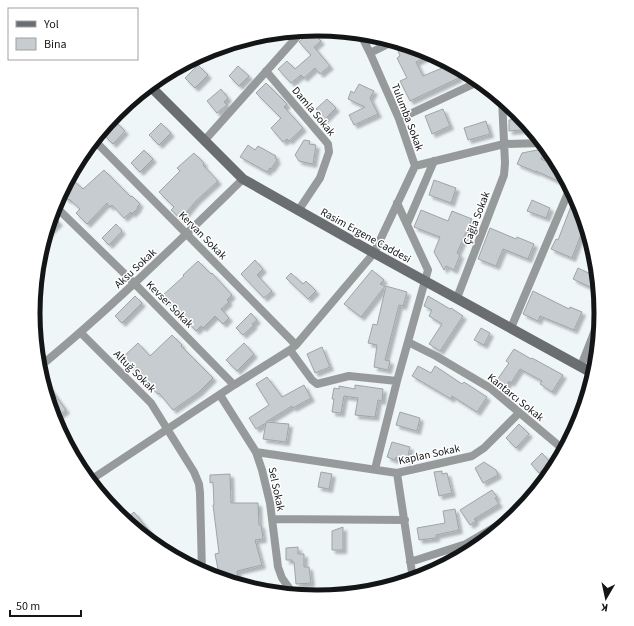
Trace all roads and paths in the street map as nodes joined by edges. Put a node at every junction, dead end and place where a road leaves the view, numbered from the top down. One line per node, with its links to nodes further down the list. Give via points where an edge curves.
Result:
1 (296, 37): 5 (street)
2 (363, 40): 4 (street, Tulumba Sokak)
3 (387, 45): 4 (street)
4 (370, 53): 9 (street, Tulumba Sokak)
5 (266, 71): 10 (street); 20 (street, Damla Sokak, via 330,148 320,178)
6 (473, 84): 9 (street)
7 (154, 89): 10 (main road, Rasim Ergene Caddesi)
8 (502, 107): 13 (street, Çağla Sokak)
9 (399, 119): 15 (street, Tulumba Sokak)
10 (204, 141): 16 (main road, Rasim Ergene Caddesi)
11 (536, 143): 13 (street)
12 (97, 144): 22 (street, Kervan Sokak)
13 (504, 144): 14 (street); 26 (street, Çağla Sokak, via 504,175)
14 (434, 161): 15 (street); 21 (street)
15 (415, 166): 18 (street, Tulumba Sokak)
16 (243, 180): 20 (main road, Rasim Ergene Caddesi); 22 (street, Aksu Sokak)
17 (567, 195): 27 (street)
18 (397, 203): 21 (street); 23 (street, Tulumba Sokak)
19 (60, 211): 25 (street, Kevser Sokak)
20 (298, 211): 23 (main road, Rasim Ergene Caddesi)
21 (407, 224): 24 (street, via 428,270)
22 (186, 234): 25 (street, Aksu Sokak); 31 (street, Kervan Sokak)
23 (374, 253): 24 (main road, Rasim Ergene Caddesi); 31 (street, Tulumba Sokak)
24 (426, 281): 26 (main road, Rasim Ergene Caddesi); 30 (street)
25 (134, 283): 28 (street, Aksu Sokak); 36 (street, Kevser Sokak)
26 (457, 298): 27 (main road, Rasim Ergene Caddesi)
27 (510, 328): 33 (main road, Rasim Ergene Caddesi)
28 (81, 333): 32 (street, Aksu Sokak); 39 (street, Altuğ Sokak, via 147,399)
29 (593, 336): 33 (street)
30 (408, 342): 35 (street); 38 (street, Kantarcı Sokak, via 479,381)
31 (293, 347): 35 (street, Kervan Sokak, via 312,380 317,384 349,376); 36 (street, Tulumba Sokak)
32 (44, 363)
33 (581, 366): 34 (main road, Rasim Ergene Caddesi)
34 (588, 370)
35 (397, 380): 42 (street)
36 (234, 385): 37 (street, Tulumba Sokak)
37 (220, 394): 39 (street, Tulumba Sokak); 41 (street, Sel Sokak)
38 (519, 413): 40 (street, Kantarcı Sokak); 43 (street, Kaplan Sokak, via 484,448 472,456)
39 (168, 429): 44 (street, Tulumba Sokak); 49 (street, Altuğ Sokak, via 199,484)
40 (560, 447)
41 (256, 452): 42 (street, Kaplan Sokak); 45 (street, Sel Sokak)
42 (375, 469): 43 (street, Kaplan Sokak)
43 (397, 473): 46 (street)
44 (94, 478)
45 (272, 519): 46 (street); 51 (street, Sel Sokak, via 278,567)
46 (404, 520): 48 (street)
47 (481, 536): 48 (street, via 466,544)
48 (410, 562): 50 (street)
49 (202, 565)
50 (412, 573)
51 (289, 588)

